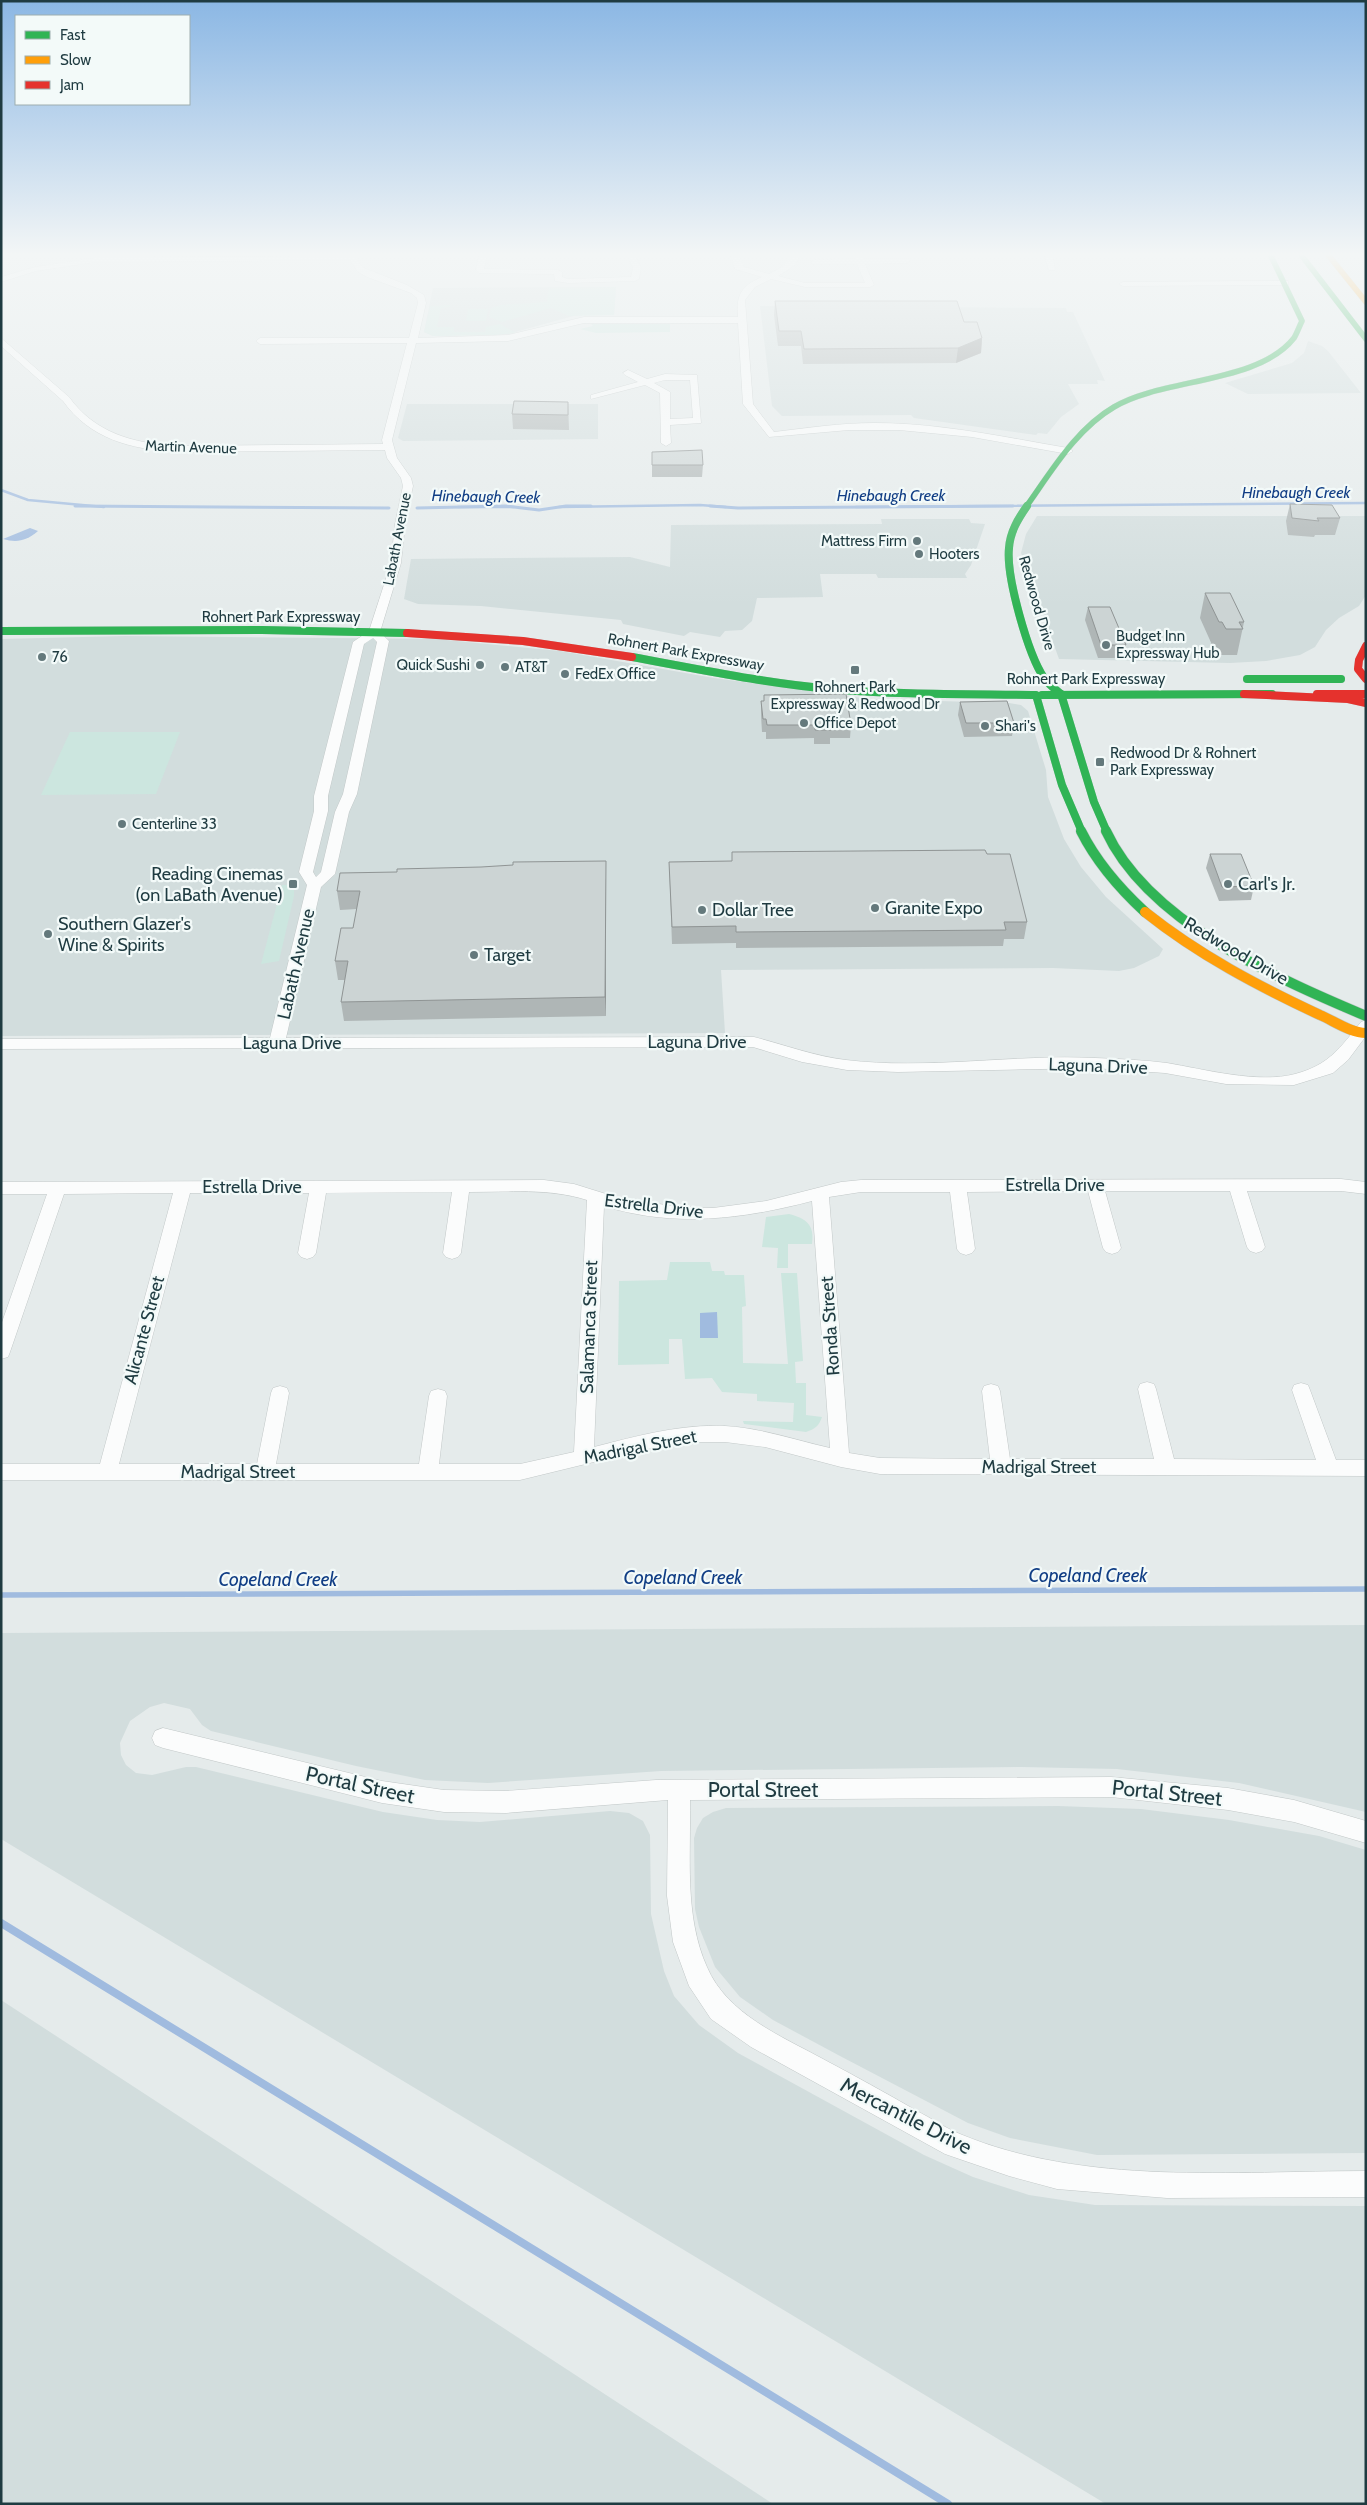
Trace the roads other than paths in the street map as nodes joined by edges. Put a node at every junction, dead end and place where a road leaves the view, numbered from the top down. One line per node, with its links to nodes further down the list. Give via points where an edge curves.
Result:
1 (37, 373): 10 (street, Martin Avenue, via 74,410 105,434 131,444 175,449)
2 (404, 373): 10 (street, via 387,440)
3 (628, 373): 6 (street)
4 (746, 373): 11 (street, via 748,404 772,435 827,428 901,427)
5 (1225, 373): 11 (main road, Redwood Drive, via 1163,389 1118,406 1091,424)
6 (647, 382): 7 (street); 8 (street, via 665,392); 8 (street, via 664,377 694,377 698,421)
7 (594, 397)
8 (665, 422): 9 (street)
9 (666, 443)
10 (389, 447): 14 (street, Labath Avenue, via 408,486 396,563)
11 (1068, 451): 25 (main road, Redwood Drive, via 1023,513 1013,530 1007,554 1021,611)
12 (308, 619): 16 (main road, Rohnert Park Expressway)
13 (362, 619): 14 (main road, Rohnert Park Expressway)
14 (379, 619): 15 (main road, Rohnert Park Expressway); 18 (street, Labath Avenue)
15 (394, 619)
16 (1, 620)
17 (1, 632): 18 (main road, Rohnert Park Expressway)
18 (374, 633): 21 (main road, Rohnert Park Expressway, via 527,642); 32 (street, Labath Avenue, via 359,641 321,796 306,872); 32 (street, Labath Avenue, via 383,641 350,794 342,812 328,874)
19 (1366, 646): 23 (main road, via 1358,669)
20 (701, 654): 21 (main road)
21 (691, 668): 30 (main road, Rohnert Park Expressway, via 858,691)
22 (1238, 678): 23 (main road)
23 (1366, 679)
24 (1028, 680): 25 (main road, Rohnert Park Expressway)
25 (1045, 680): 26 (main road, Rohnert Park Expressway); 27 (main road); 30 (main road)
26 (1063, 680)
27 (1062, 694): 28 (main road, Rohnert Park Expressway); 30 (main road, Rohnert Park Expressway); 33 (main road, Redwood Drive, via 1103,824 1135,873 1178,916 1228,950 1300,988)
28 (1244, 694): 29 (main road, Rohnert Park Expressway); 31 (main road)
29 (1366, 694)
30 (1036, 695): 34 (main road, Redwood Drive, via 1065,794 1079,829 1122,891 1191,949 1253,985)
31 (1366, 703)
32 (314, 885): 35 (street, Labath Avenue)
33 (1366, 1016)
34 (1364, 1030): 35 (street, Laguna Drive, via 1327,1069 1294,1080 1267,1081 1226,1079 1166,1068 1093,1063 847,1065 802,1058 754,1042)
35 (277, 1043): 36 (street, Laguna Drive)
36 (1, 1044)
37 (1095, 1185): 38 (street, Estrella Drive); 39 (street, Estrella Drive); 48 (street)
38 (1237, 1185): 45 (street, Estrella Drive); 49 (street)
39 (958, 1186): 46 (street, Estrella Drive, via 861,1186); 50 (street)
40 (183, 1187): 41 (street, Estrella Drive); 44 (street, Estrella Drive); 68 (street, Alicante Street)
41 (318, 1187): 42 (street, Estrella Drive); 51 (street)
42 (460, 1187): 47 (street, Estrella Drive, via 560,1187); 52 (street)
43 (1, 1188): 44 (street, Estrella Drive)
44 (57, 1188): 53 (street)
45 (1366, 1188)
46 (820, 1194): 47 (street, Estrella Drive, via 766,1207 713,1214 682,1213); 60 (street, Ronda Street)
47 (596, 1199): 59 (street, Salamanca Street)
48 (1112, 1248)
49 (1256, 1248)
50 (966, 1249)
51 (307, 1253)
52 (452, 1253)
53 (1, 1352)
54 (1147, 1389): 62 (street)
55 (1301, 1390): 63 (street)
56 (991, 1391): 61 (street)
57 (280, 1393): 67 (street)
58 (438, 1396): 65 (street)
59 (584, 1456): 60 (street, Madrigal Street, via 666,1438 723,1434 757,1437); 65 (street, Madrigal Street, via 520,1472)
60 (840, 1458): 61 (street, Madrigal Street, via 880,1466)
61 (1001, 1466): 62 (street, Madrigal Street)
62 (1166, 1467): 63 (street, Madrigal Street)
63 (1329, 1468): 64 (street, Madrigal Street)
64 (1366, 1468)
65 (428, 1471): 67 (street, Madrigal Street)
66 (1, 1472): 68 (street, Madrigal Street)
67 (266, 1472): 68 (street, Madrigal Street)
68 (107, 1473)
69 (163, 1738): 70 (street, Portal Street, via 382,1792 444,1801 506,1802)
70 (679, 1790): 71 (street, Portal Street, via 1111,1787 1172,1792 1294,1811); 72 (street, Mercantile Drive, via 680,1896 685,1942 698,1977 720,2010 760,2038 954,2145 1057,2176 1167,2185)
71 (1366, 1832)
72 (1366, 2184)

